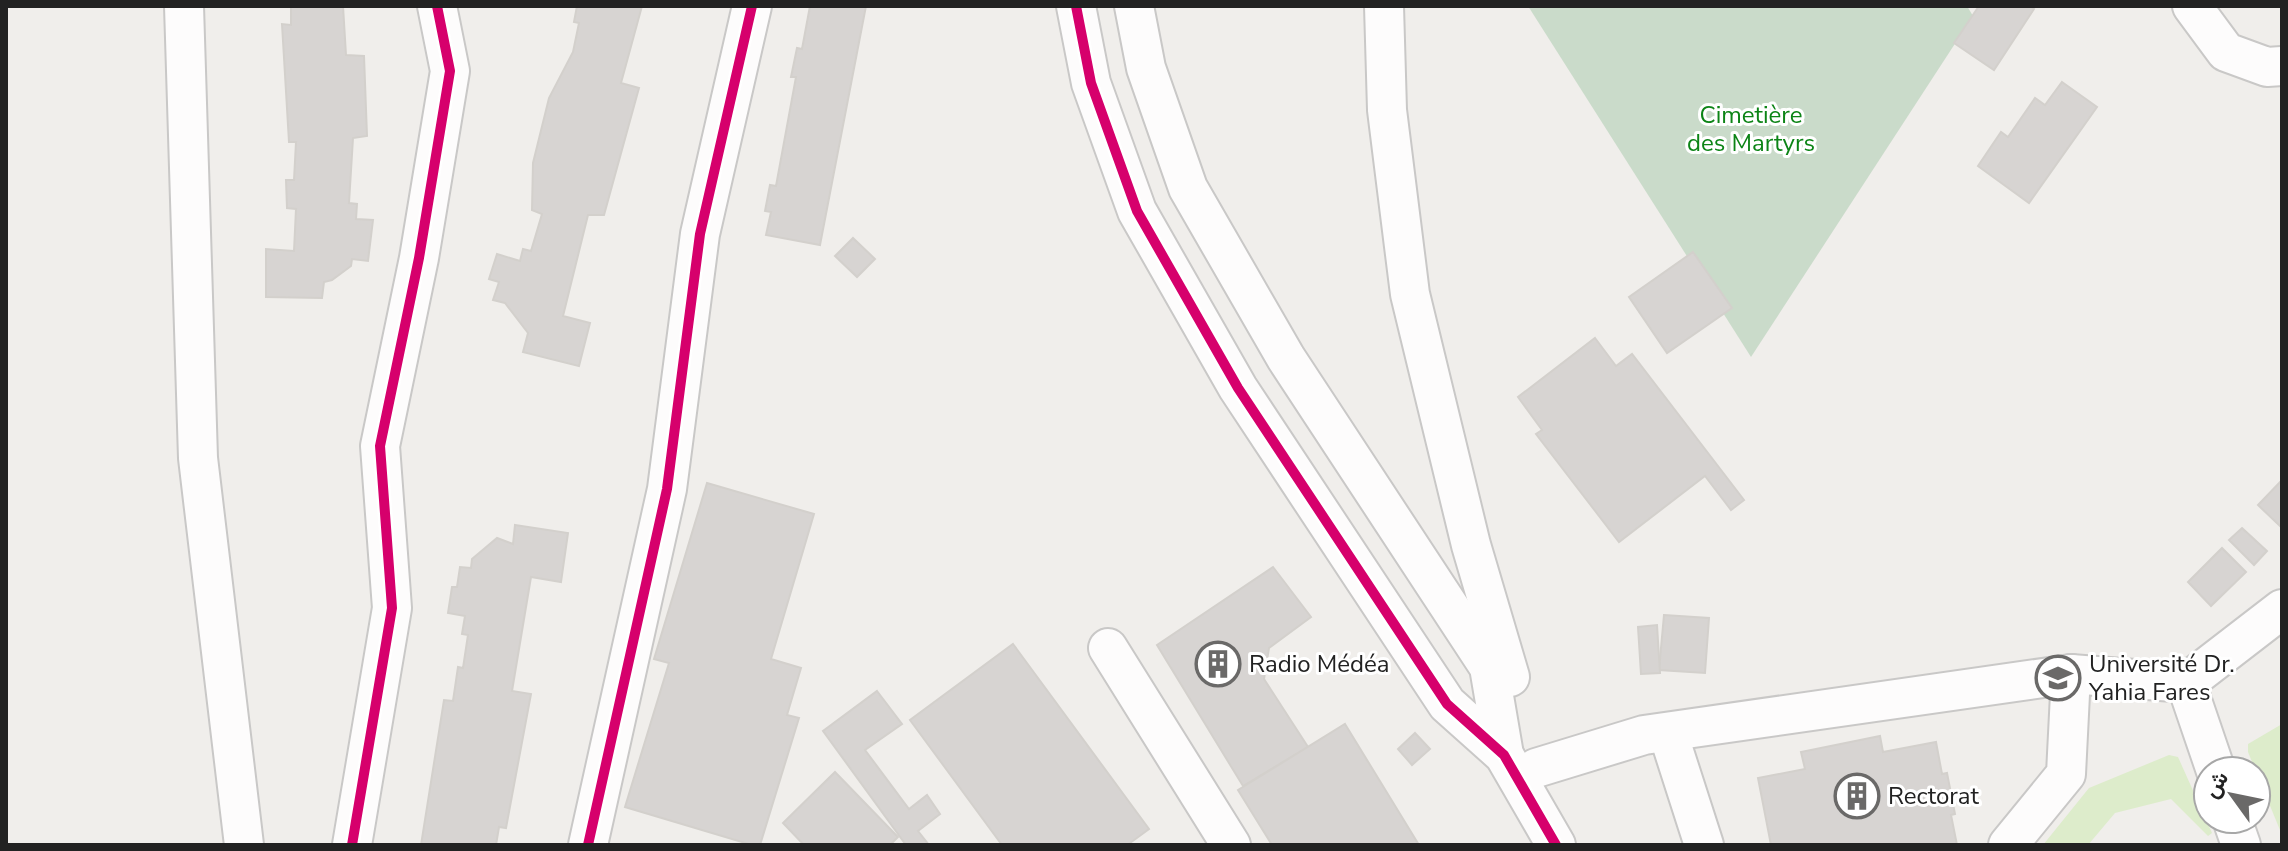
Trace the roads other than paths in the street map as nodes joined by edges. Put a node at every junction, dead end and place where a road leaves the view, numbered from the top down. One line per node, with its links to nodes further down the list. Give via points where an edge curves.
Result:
1 (184, 6): 18 (street, via 198,458)
2 (437, 6): 19 (street, via 450,71 380,446 392,608)
3 (752, 6): 20 (street, via 700,234 667,489)
4 (1076, 6): 17 (street, via 1091,83 1137,211 1238,388 1447,704)
5 (1134, 6): 17 (street, via 1146,68 1188,188 1286,358 1489,667)
6 (1384, 6): 17 (street, via 1387,110 1410,294)
7 (2192, 6): 8 (street)
8 (2226, 52): 9 (street, via 2267,67); 10 (street)
9 (2282, 66)
10 (2282, 97)
11 (2282, 609): 14 (street)
12 (1108, 648): 21 (street)
13 (2071, 674): 14 (street); 15 (street); 24 (street, via 2066,774)
14 (2186, 683): 16 (street)
15 (1668, 733): 17 (street, via 1644,735); 23 (street)
16 (2211, 755)
17 (1524, 775): 22 (street)
18 (244, 845)
19 (352, 845)
20 (588, 845)
21 (1231, 845)
22 (1556, 845)
23 (1704, 845)
24 (2008, 845)

